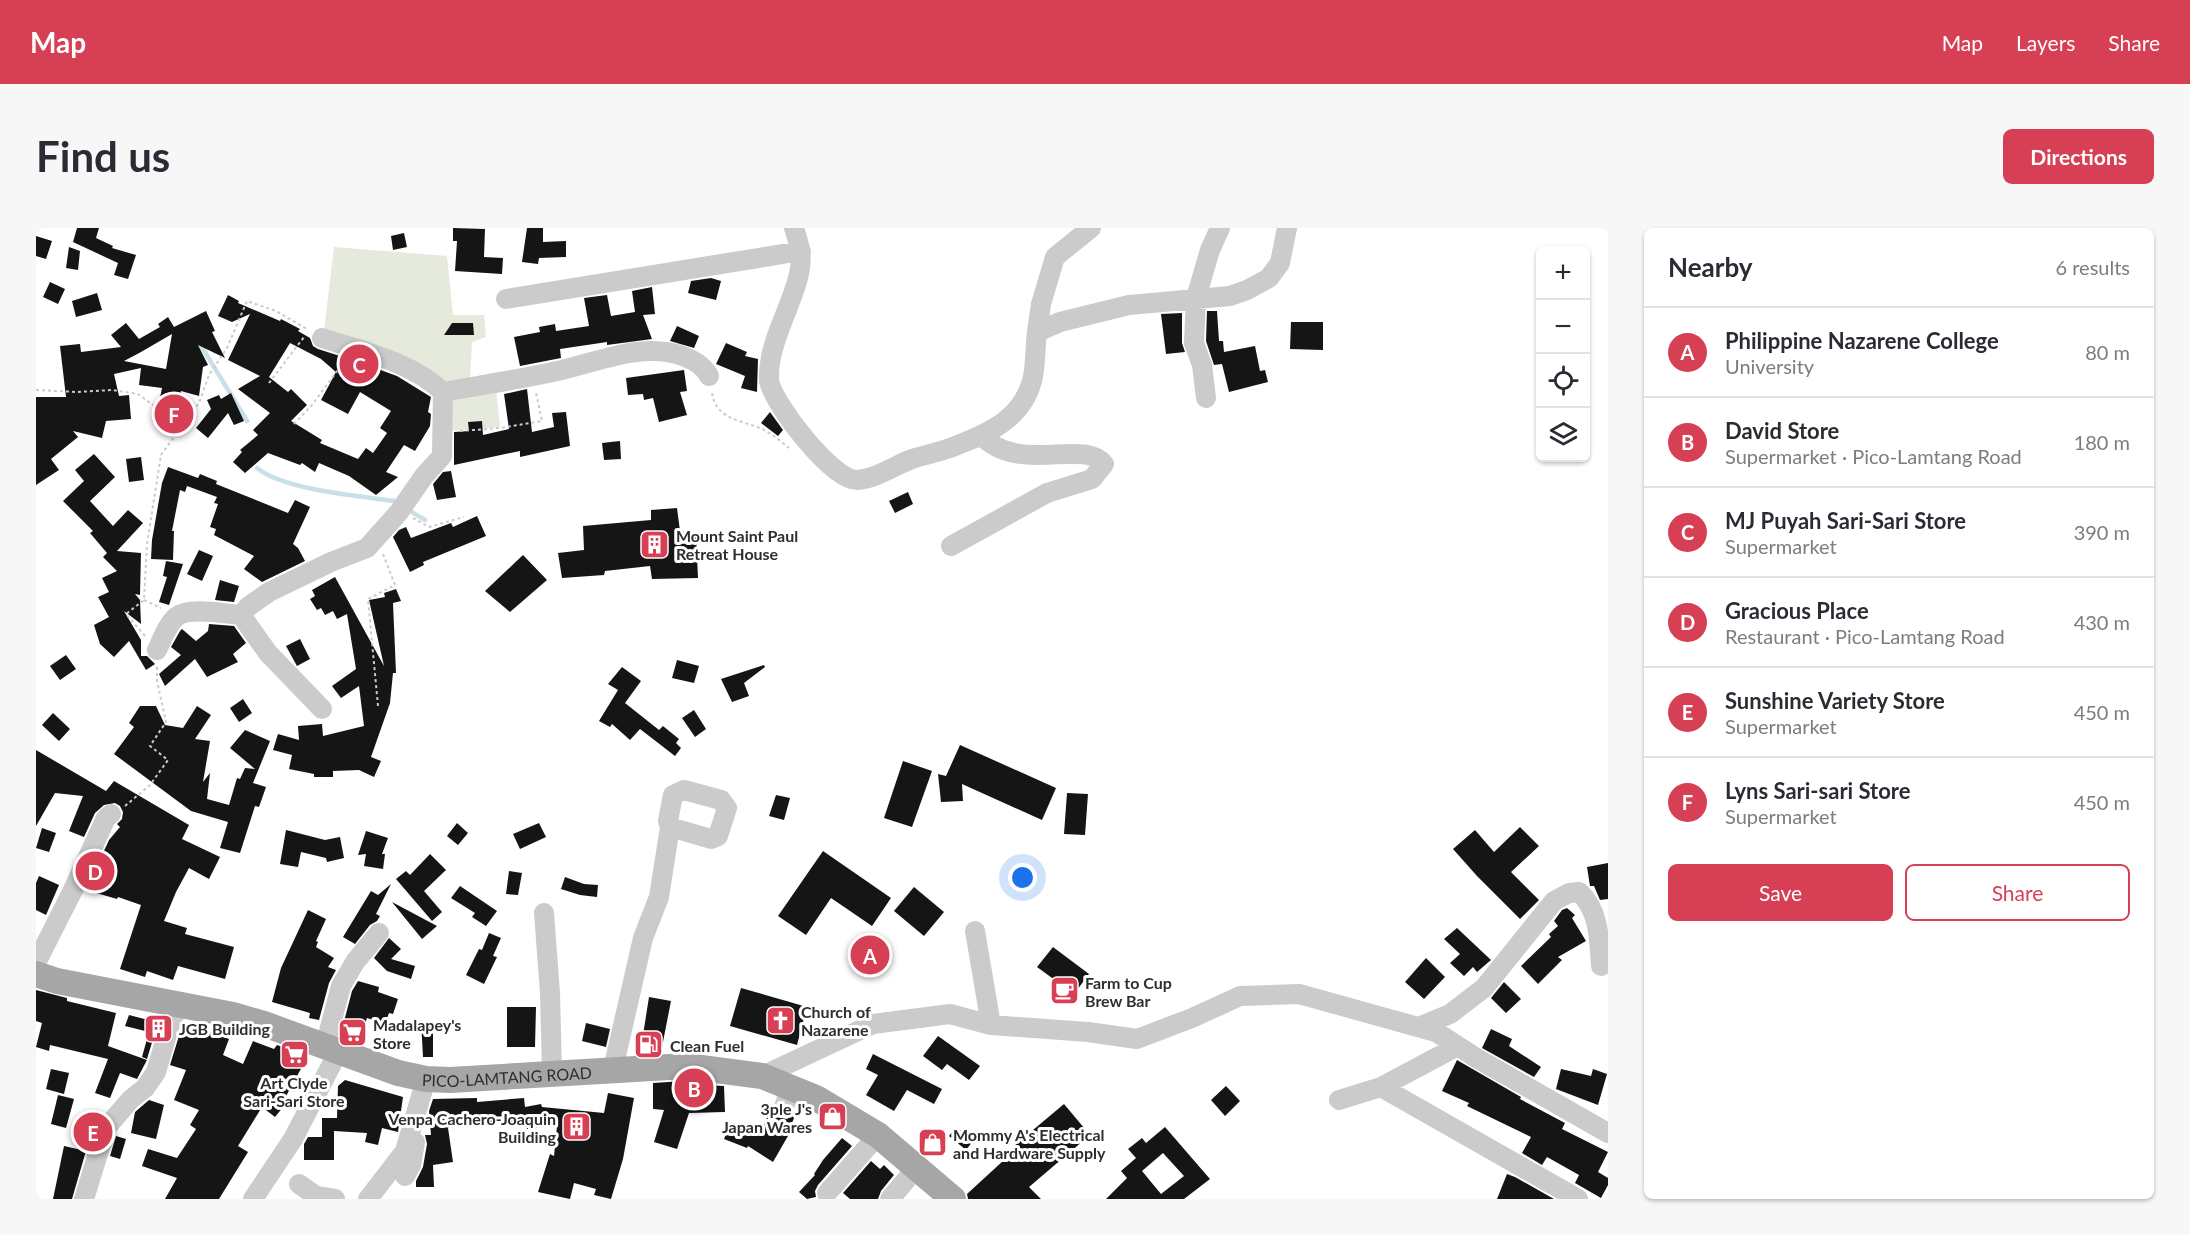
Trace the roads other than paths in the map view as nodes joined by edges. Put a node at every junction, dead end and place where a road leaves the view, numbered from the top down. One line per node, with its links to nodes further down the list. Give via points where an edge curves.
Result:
1 (794, 228): 5 (street)
2 (1091, 228): 8 (street, via 1055,257)
3 (1220, 228): 6 (street)
4 (1287, 228): 6 (street, via 1280,263 1269,278 1230,296)
5 (801, 251): 7 (street); 13 (street, via 794,290 775,338 770,382 784,414 827,463 857,480)
6 (1196, 298): 8 (street, via 1129,305 1060,322); 12 (street, via 1194,343 1202,365)
7 (506, 299)
8 (1037, 332): 13 (street, via 1032,381 1022,403 1008,421)
9 (322, 338): 11 (street, via 405,368 433,382)
10 (709, 376): 11 (street, via 704,366 694,361 653,351)
11 (443, 392): 15 (street, via 442,456 404,507 366,548 269,592)
12 (1206, 398)
13 (981, 435): 14 (street, via 990,445 1011,454 1086,454 1104,464 1092,479 1047,493)
14 (951, 546)
15 (241, 615): 16 (street, via 197,611 182,614 176,617); 17 (street, via 268,653)
16 (156, 650)
17 (322, 709)
18 (111, 814): 23 (street)
19 (670, 827): 31 (street, via 659,897 642,938)
20 (544, 913): 32 (street)
21 (975, 931): 27 (street)
22 (379, 933): 30 (street, via 341,986)
23 (36, 963)
24 (1601, 966): 28 (street, via 1600,936 1588,901 1579,892 1569,893 1554,901 1484,987 1450,1014)
25 (36, 974): 26 (main road, PICO-LAMTANG ROAD)
26 (180, 1005): 30 (main road, PICO-LAMTANG ROAD, via 233,1015); 45 (street, via 171,1020 156,1072 106,1128)
27 (991, 1025): 28 (street, via 1137,1039 1240,996 1299,994); 33 (street, via 950,1014 873,1024)
28 (1421, 1026): 29 (street)
29 (1458, 1046): 35 (street); 38 (street)
30 (332, 1049): 34 (main road, PICO-LAMTANG ROAD); 46 (street, via 293,1139)
31 (613, 1069): 32 (main road, PICO-LAMTANG ROAD); 33 (main road, PICO-LAMTANG ROAD, via 686,1066)
32 (552, 1073): 34 (main road, PICO-LAMTANG ROAD)
33 (762, 1076): 39 (main road, PICO-LAMTANG ROAD, via 787,1097 834,1107)
34 (426, 1079): 37 (street)
35 (1381, 1088): 36 (street); 50 (street)
36 (1338, 1100)
37 (416, 1115): 41 (street, via 422,1118); 44 (street, via 405,1151)
38 (1608, 1133)
39 (878, 1135): 40 (main road, PICO-LAMTANG ROAD); 43 (street)
40 (917, 1167): 48 (street); 49 (main road, PICO-LAMTANG ROAD)
41 (405, 1176)
42 (298, 1184): 47 (street, via 316,1196)
43 (827, 1192)
44 (366, 1197)
45 (84, 1199)
46 (253, 1199)
47 (335, 1199)
48 (890, 1199)
49 (953, 1199)
50 (1578, 1199)

